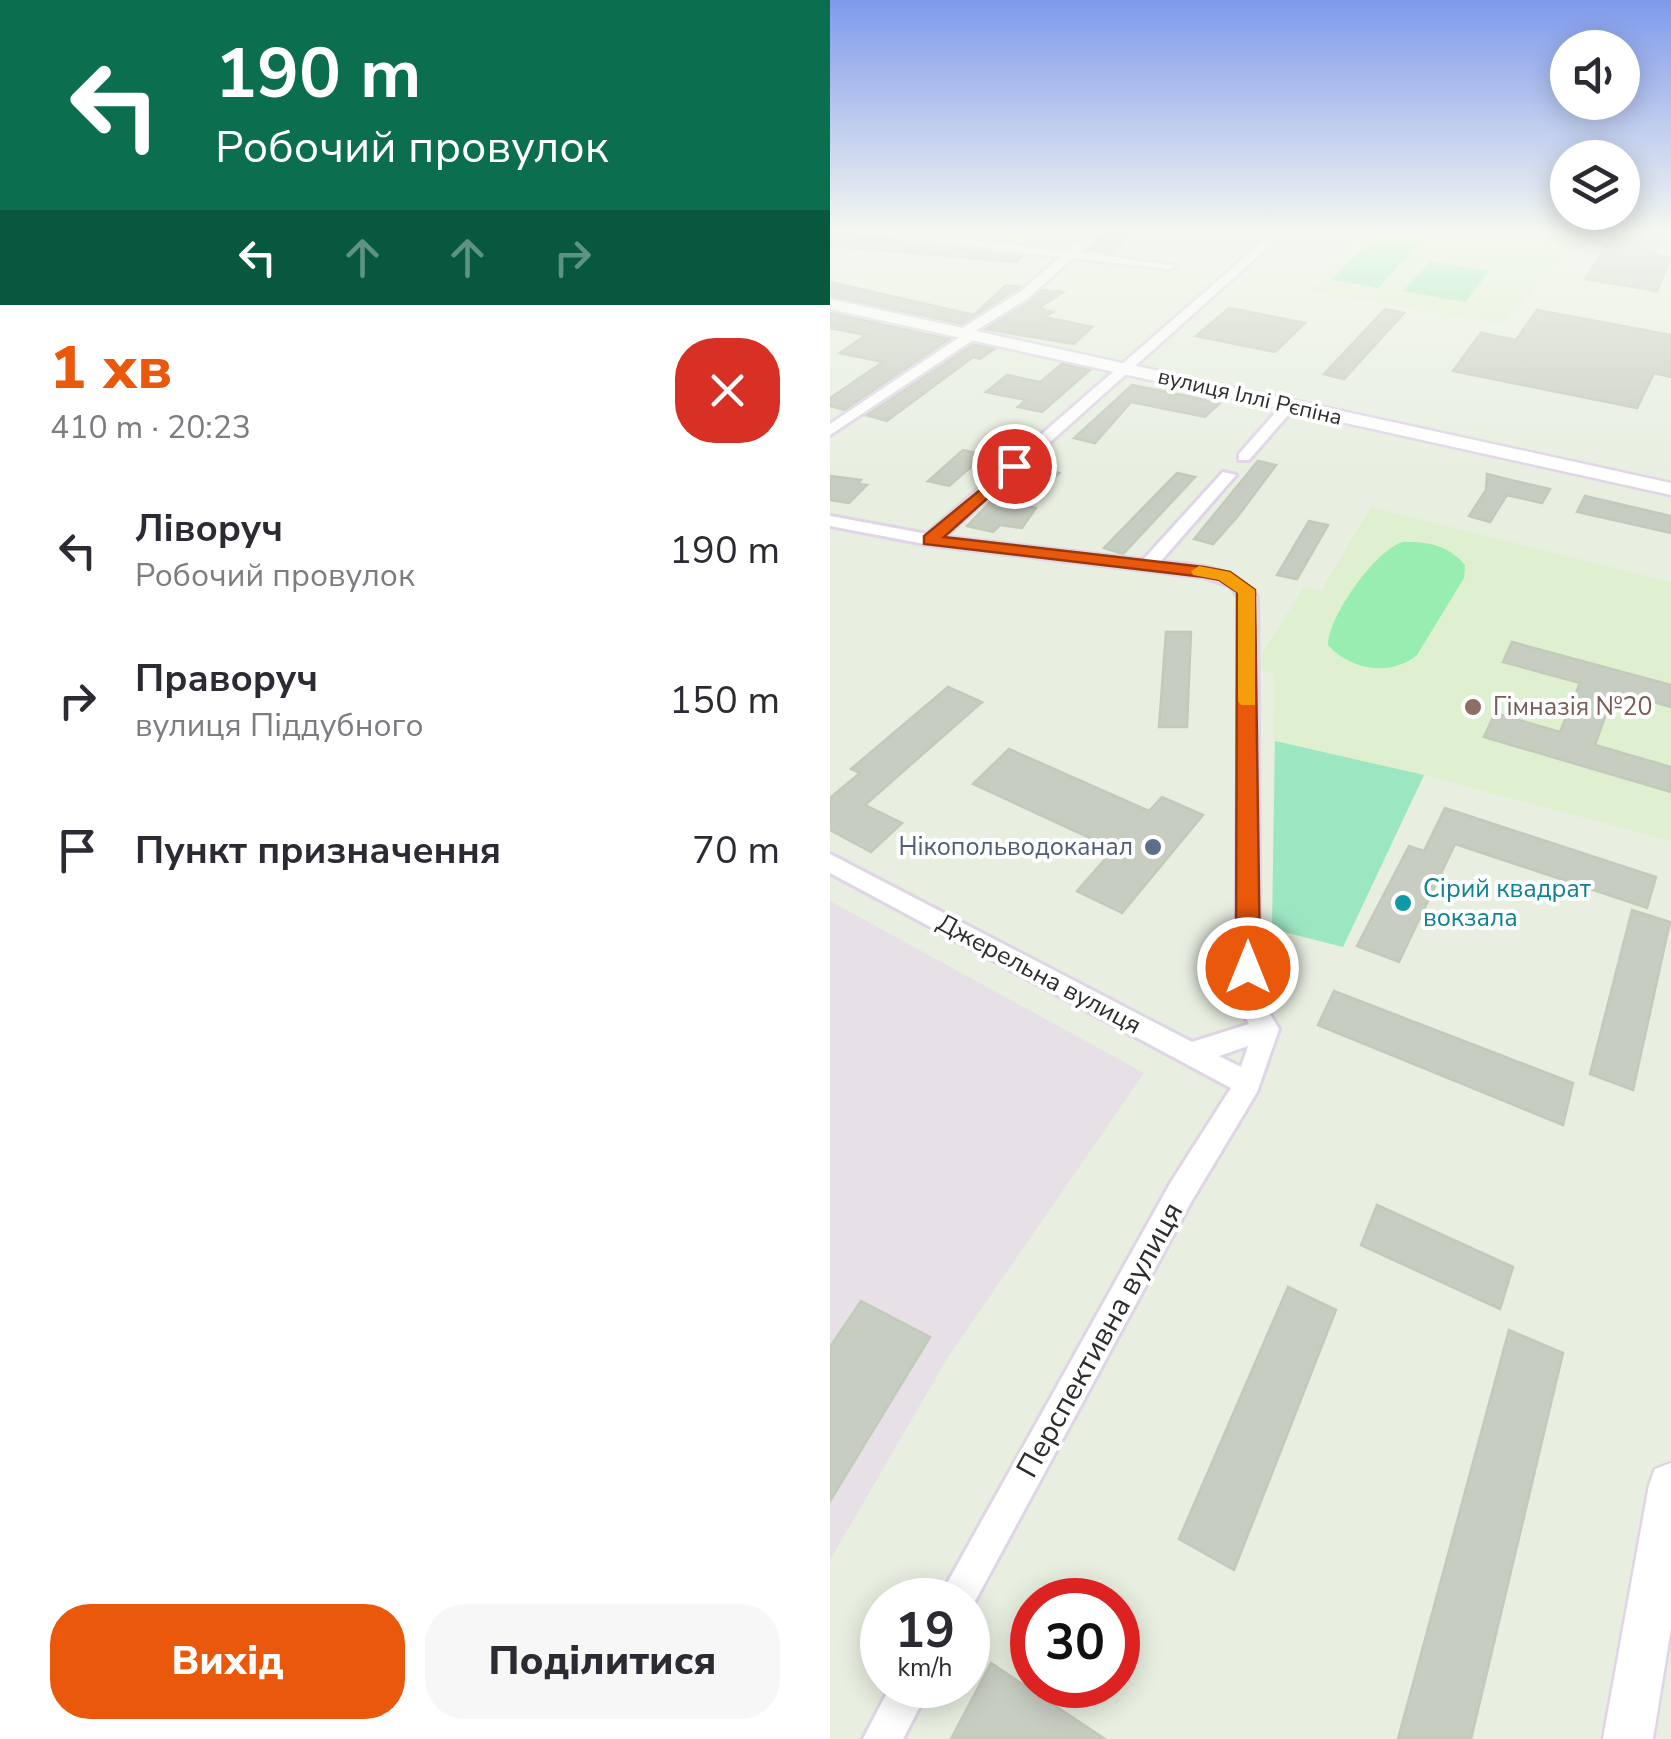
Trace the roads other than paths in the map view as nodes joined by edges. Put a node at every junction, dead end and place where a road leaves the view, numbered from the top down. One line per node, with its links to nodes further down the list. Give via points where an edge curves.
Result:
1 (863, 311): 4 (street, вулиця Іллі Рєпіна)
2 (1000, 311): 4 (street)
3 (1190, 311): 5 (street)
4 (967, 334): 5 (street, вулиця Іллі Рєпіна); 7 (street)
5 (1125, 368): 6 (street, вулиця Іллі Рєпіна); 12 (street)
6 (1289, 406): 8 (street); 10 (street, вулиця Іллі Рєпіна)
7 (830, 431)
8 (1244, 457)
9 (1228, 475): 13 (street)
10 (1671, 489)
11 (830, 520): 12 (street)
12 (930, 540): 13 (street)
13 (1147, 566): 15 (street, via 1224,576 1248,597 1248,1000)
14 (830, 863): 16 (street, Джерельна вулиця)
15 (1266, 1028): 16 (street); 17 (street, Перспективна вулиця)
16 (1190, 1054): 17 (street, Джерельна вулиця)
17 (1248, 1084): 19 (street, Перспективна вулиця, via 1181,1192)
18 (1671, 1485): 22 (street)
19 (970, 1578)
20 (899, 1708): 21 (street)
21 (882, 1739)
22 (1628, 1739)

